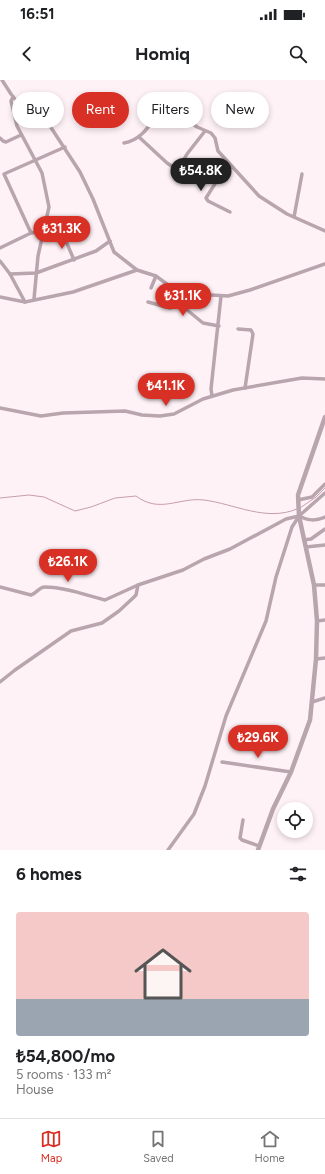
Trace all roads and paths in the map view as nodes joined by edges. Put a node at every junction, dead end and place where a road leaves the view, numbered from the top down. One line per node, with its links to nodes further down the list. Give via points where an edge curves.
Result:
1 (2, 80): 2 (street)
2 (12, 95)
3 (18, 128): 6 (street)
4 (51, 128): 10 (street)
5 (205, 131): 7 (street, via 168,106 162,108); 7 (street, via 176,169); 12 (street, via 212,135 218,151)
6 (21, 135): 8 (street, via 6,142); 11 (street)
7 (139, 137): 9 (street)
8 (0, 138)
9 (124, 143)
10 (65, 147): 11 (street); 20 (street, via 87,186)
11 (35, 160): 16 (street, via 43,178 49,207); 18 (street, via 4,174)
12 (231, 167): 14 (street, via 223,171 206,198); 15 (street, via 259,196)
13 (302, 174): 15 (street)
14 (230, 212)
15 (294, 217): 17 (street)
16 (43, 231): 18 (street); 26 (street)
17 (325, 231)
18 (31, 234): 21 (street)
19 (63, 234): 22 (street)
20 (110, 241): 22 (street, via 99,250); 25 (street, via 114,252)
21 (0, 248)
22 (74, 260): 26 (street)
23 (0, 261): 27 (street)
24 (325, 264): 32 (street, via 245,292)
25 (137, 270): 28 (street); 34 (street, via 73,292)
26 (36, 273): 27 (street); 34 (street)
27 (10, 274): 35 (street)
28 (156, 276): 29 (street); 30 (street)
29 (151, 288)
30 (174, 289): 31 (street); 37 (street)
31 (182, 294): 32 (street); 37 (street)
32 (221, 296): 38 (street)
33 (0, 297): 35 (street)
34 (34, 299): 35 (street)
35 (25, 302)
36 (148, 302): 37 (street, via 170,308)
37 (179, 304): 38 (street, via 203,323)
38 (219, 326): 42 (street)
39 (238, 329): 41 (street, via 251,330 253,334)
40 (325, 379): 41 (street, via 302,378)
41 (245, 388): 42 (street)
42 (212, 396): 43 (street, via 174,414 160,416 125,411 41,416)
43 (0, 408)
44 (325, 416): 47 (street)
45 (325, 484): 47 (street, via 312,497)
46 (325, 493): 48 (street)
47 (298, 500): 48 (street)
48 (299, 511): 49 (street, via 308,520); 51 (street); 54 (street, via 230,549 184,570); 69 (street, via 276,577 266,621 226,716 205,786 194,814)
49 (325, 517)
50 (325, 529): 51 (street, via 311,539)
51 (304, 540): 53 (street)
52 (325, 545): 53 (street)
53 (306, 547): 55 (street)
54 (138, 585): 57 (street, via 105,600 43,587 31,595); 62 (street, via 134,598 102,623 71,631)
55 (314, 585): 56 (street); 59 (street)
56 (325, 585)
57 (0, 587)
58 (325, 620): 59 (street)
59 (317, 621): 60 (street)
60 (316, 658): 61 (street); 64 (street)
61 (325, 658)
62 (0, 682)
63 (325, 698): 64 (street)
64 (312, 702): 66 (street, via 310,720)
65 (222, 762): 66 (street)
66 (291, 772): 68 (street, via 273,809)
67 (242, 820): 68 (street, via 240,838)
68 (259, 848)
69 (168, 850)

